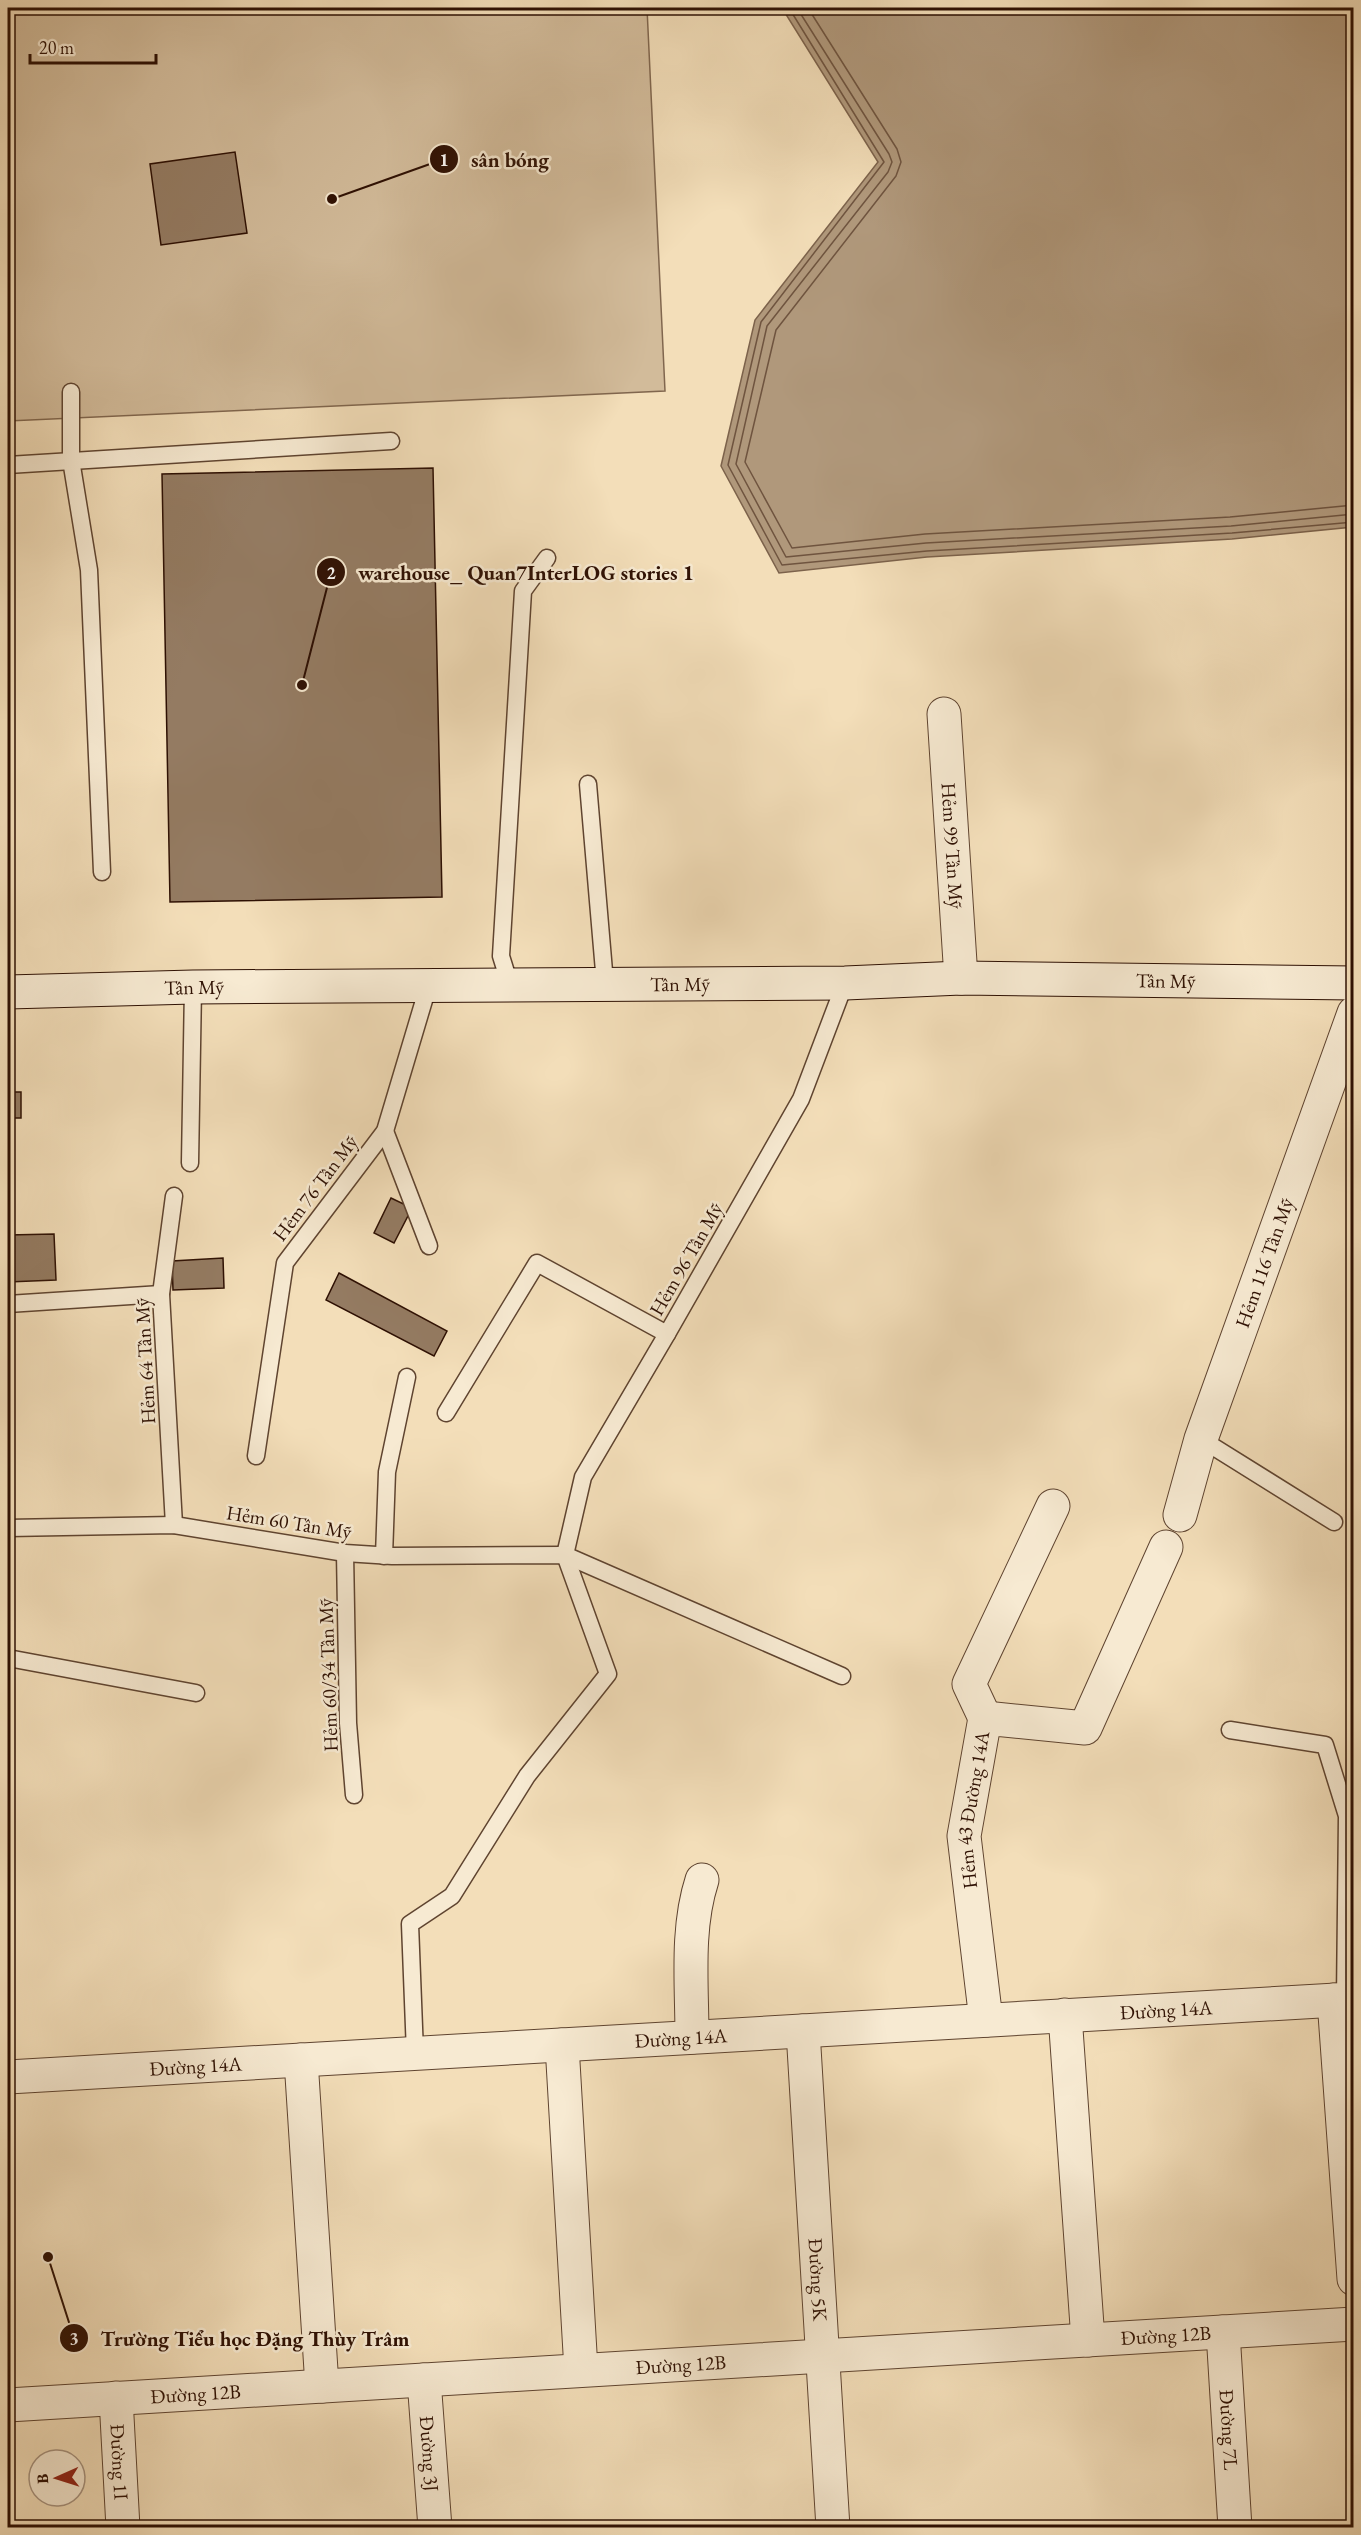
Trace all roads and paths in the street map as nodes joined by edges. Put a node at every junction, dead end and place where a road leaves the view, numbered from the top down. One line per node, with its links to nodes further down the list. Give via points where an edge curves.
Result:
1 (71, 392): 3 (lane)
2 (391, 441): 3 (lane)
3 (72, 460): 4 (lane); 8 (lane, via 88,570)
4 (8, 465)
5 (547, 558): 13 (lane, via 523,591 501,956)
6 (944, 714): 9 (street, Hẻm 99 Tân Mỹ)
7 (588, 784): 10 (lane)
8 (102, 872)
9 (961, 978): 11 (street, Tân Mỹ); 12 (street, Tân Mỹ)
10 (605, 983): 11 (street, Tân Mỹ); 13 (street, Tân Mỹ)
11 (845, 983): 24 (lane, Hẻm 96 Tân Mỹ, via 801,1099)
12 (1353, 983)
13 (510, 985): 15 (street, Tân Mỹ)
14 (193, 987): 15 (street, Tân Mỹ); 16 (street, Tân Mỹ); 19 (lane)
15 (428, 987): 18 (lane, Hẻm 76 Tân Mỹ)
16 (8, 992)
17 (1353, 1012): 27 (street, Hẻm 116 Tân Mỹ)
18 (385, 1131): 21 (lane); 28 (lane, Hẻm 76 Tân Mỹ, via 285,1263)
19 (190, 1163)
20 (174, 1196): 22 (lane, Hẻm 64 Tân Mỹ)
21 (429, 1246)
22 (161, 1294): 23 (lane); 32 (lane, Hẻm 64 Tân Mỹ)
23 (8, 1304)
24 (667, 1334): 26 (lane, via 537,1263); 36 (lane, Hẻm 96 Tân Mỹ, via 583,1477)
25 (407, 1377): 37 (lane, via 387,1472)
26 (446, 1413)
27 (1201, 1440): 30 (street, Hẻm 116 Tân Mỹ); 31 (lane)
28 (256, 1456)
29 (1053, 1506): 41 (street, via 969,1684)
30 (1180, 1515)
31 (1334, 1522)
32 (174, 1525): 33 (lane, Hẻm 60 Tân Mỹ); 35 (lane, Hẻm 60 Tân Mỹ)
33 (8, 1528)
34 (1166, 1547): 41 (street, Hẻm 43 Đường 14A, via 1085,1728)
35 (345, 1553): 37 (lane, Hẻm 60 Tân Mỹ); 43 (lane, Hẻm 60/34 Tân Mỹ, via 348,1723)
36 (565, 1555): 37 (lane, Hẻm 60 Tân Mỹ); 39 (lane); 51 (lane, via 608,1674 527,1776 452,1896 410,1924)
37 (384, 1556)
38 (8, 1658): 40 (lane)
39 (842, 1676)
40 (196, 1693)
41 (985, 1718): 47 (street, Hẻm 43 Đường 14A, via 964,1836)
42 (1230, 1730): 45 (lane, via 1325,1745 1347,1816)
43 (354, 1795)
44 (702, 1880): 49 (street, via 692,1930)
45 (1344, 1999): 46 (street, Đường 14A); 54 (street)
46 (1065, 2015): 47 (street, Đường 14A); 57 (street)
47 (986, 2020): 48 (street, Đường 14A)
48 (802, 2031): 49 (street, Đường 14A); 58 (street, Đường 5K)
49 (692, 2037): 50 (street, Đường 14A)
50 (562, 2044): 51 (street, Đường 14A); 59 (street)
51 (415, 2053): 52 (street, Đường 14A)
52 (301, 2060): 53 (street, Đường 14A); 61 (street)
53 (8, 2077)
54 (1353, 2279)
55 (1353, 2324): 56 (street, Đường 12B)
56 (1223, 2332): 57 (street, Đường 12B); 67 (street, Đường 7L)
57 (1088, 2340): 58 (street, Đường 12B)
58 (822, 2356): 59 (street, Đường 12B); 66 (street, Đường 5K)
59 (581, 2370): 60 (street, Đường 12B)
60 (424, 2380): 61 (street, Đường 12B); 65 (street, Đường 3J)
61 (322, 2386): 62 (street, Đường 12B)
62 (116, 2398): 63 (street, Đường 12B); 64 (street, Đường 1I)
63 (8, 2404)
64 (123, 2528)
65 (435, 2528)
66 (832, 2528)
67 (1235, 2528)

